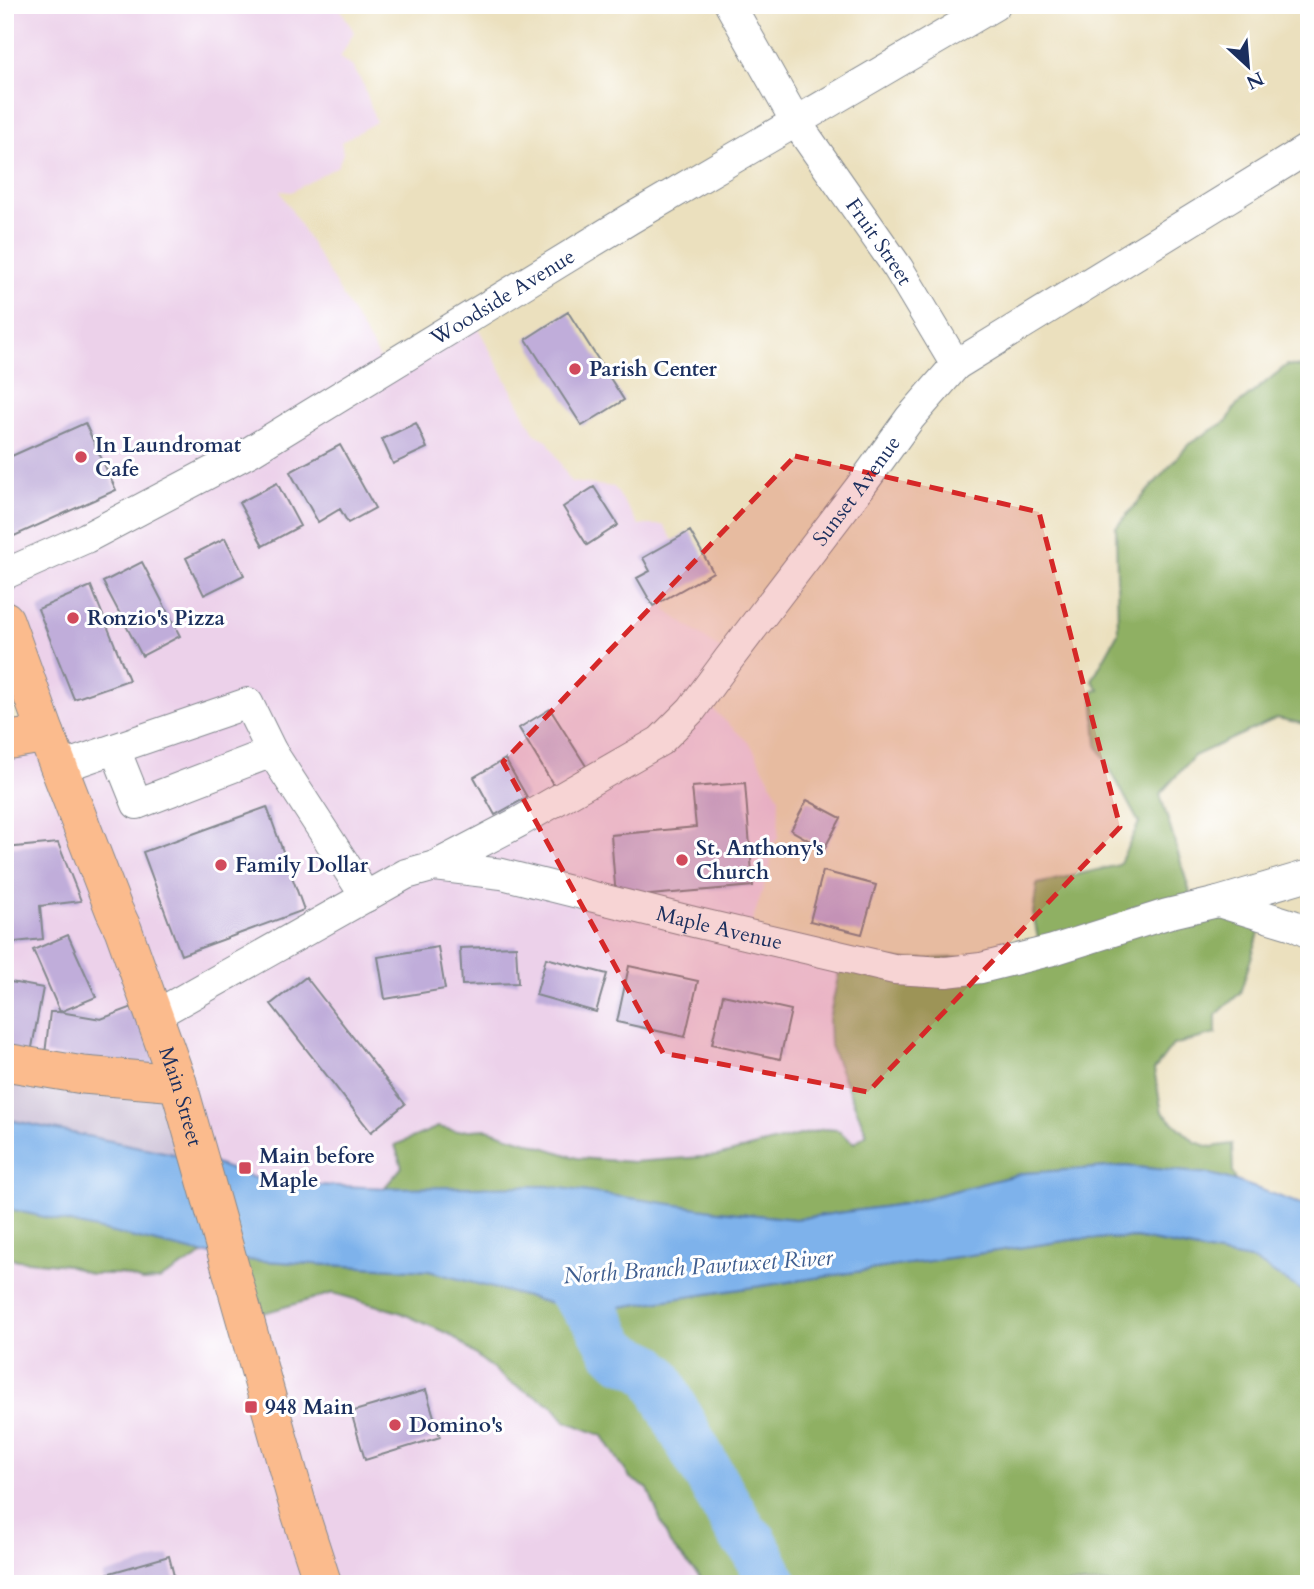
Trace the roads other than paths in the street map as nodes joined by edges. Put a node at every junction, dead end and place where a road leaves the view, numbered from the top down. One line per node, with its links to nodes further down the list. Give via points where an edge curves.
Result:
1 (730, 5): 3 (street, Fruit Street)
2 (995, 5): 3 (street, Woodside Avenue)
3 (796, 122): 5 (street, Fruit Street, via 898,268); 6 (street, Woodside Avenue, via 251,451 86,538)
4 (1309, 148): 5 (street, Sunset Avenue)
5 (957, 365): 13 (street, Sunset Avenue, via 910,418 692,709 660,741)
6 (5, 574)
7 (5, 620): 8 (main road, Main Street)
8 (46, 734): 9 (main road); 12 (main road, Main Street)
9 (5, 741)
10 (115, 749): 11 (street, via 248,702); 11 (street, via 137,804); 12 (street)
11 (272, 752): 15 (street)
12 (60, 768): 18 (main road, Main Street)
13 (435, 866): 15 (street, Maple Avenue, via 406,874); 16 (street, Maple Avenue, via 502,874 894,969 942,972 981,968 1053,950)
14 (1309, 875): 16 (street, Maple Avenue)
15 (366, 897): 18 (street, Maple Avenue)
16 (1218, 902): 17 (street)
17 (1309, 933)
18 (154, 1016): 20 (main road, Main Street)
19 (5, 1062): 20 (main road, via 83,1075)
20 (178, 1083): 21 (main road, Main Street)
21 (323, 1584)

